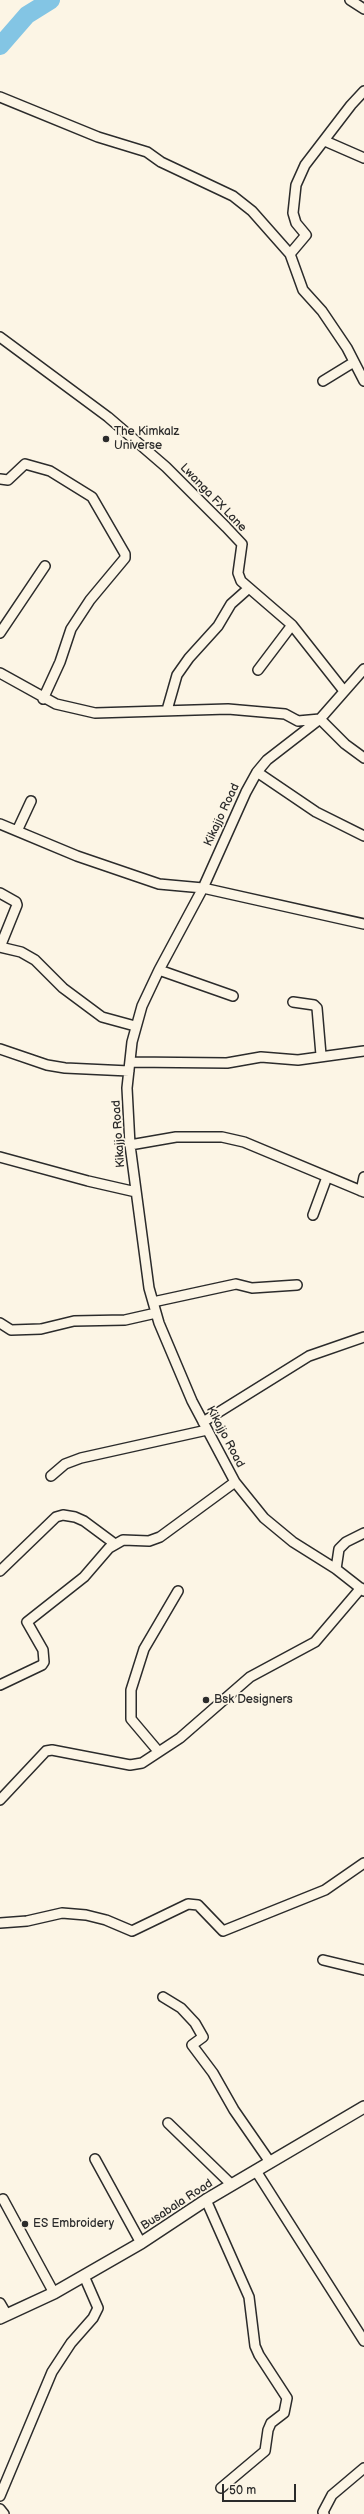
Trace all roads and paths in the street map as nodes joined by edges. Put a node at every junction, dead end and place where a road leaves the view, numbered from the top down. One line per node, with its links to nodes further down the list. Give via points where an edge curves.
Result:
1 (350, 0): 2 (street)
2 (364, 9)
3 (364, 91): 5 (street, via 350,105)
4 (0, 97): 7 (street, via 98,137 147,152 161,162 233,196 252,211)
5 (325, 141): 6 (street); 7 (street, via 305,165 296,185 293,213 296,223 306,235)
6 (364, 158)
7 (290, 254): 9 (street, via 303,290 322,311)
8 (0, 337): 14 (street, Lwanga FX Lane, via 108,417 196,496 242,544 238,573 241,581)
9 (354, 362): 10 (street); 11 (street)
10 (323, 381)
11 (364, 381)
12 (0, 479): 21 (street, via 8,480 25,464 50,470 92,497 126,554 71,629)
13 (45, 566): 16 (street)
14 (249, 588): 15 (street, Lwanga FX Lane); 22 (street, via 231,604 218,626 177,675)
15 (292, 625): 17 (street); 20 (street, Lwanga FX Lane)
16 (0, 632)
17 (258, 670)
18 (364, 670): 20 (street, Kikajjo Road)
19 (0, 673): 21 (street)
20 (344, 691): 23 (street, Kikajjo Road)
21 (43, 699): 22 (street, via 96,713 144,713)
22 (167, 710): 23 (street, via 228,709 285,714 298,721)
23 (320, 719): 24 (street, via 345,744); 25 (street, Kikajjo Road, via 267,760)
24 (364, 758)
25 (257, 772): 29 (street, via 316,812); 30 (street, Kikajjo Road)
26 (31, 801): 28 (street)
27 (0, 824): 28 (street)
28 (17, 831): 30 (street, via 77,856 159,884)
29 (364, 836)
30 (203, 888): 32 (street); 34 (street, Kikajjo Road)
31 (0, 894): 33 (street, via 18,905)
32 (364, 924)
33 (0, 947): 37 (street, via 21,952 35,960 63,988 102,1017)
34 (159, 970): 35 (street); 37 (street, Kikajjo Road)
35 (233, 996)
36 (294, 1002): 40 (street, via 314,1005 317,1008)
37 (135, 1026): 41 (street, Kikajjo Road)
38 (0, 1049): 42 (street, via 47,1065)
39 (364, 1051): 40 (street)
40 (321, 1055): 41 (street, via 298,1060 261,1057 227,1062)
41 (130, 1062): 42 (street, Kikajjo Road)
42 (129, 1071): 43 (street, Kikajjo Road)
43 (130, 1145): 45 (street, via 176,1136 222,1137 244,1142); 47 (street, Kikajjo Road)
44 (0, 1156): 47 (street)
45 (327, 1177): 48 (street); 49 (street)
46 (364, 1177): 48 (street)
47 (136, 1192): 51 (street, Kikajjo Road, via 145,1264)
48 (362, 1192)
49 (313, 1215)
50 (296, 1284): 51 (street, via 252,1288 236,1284)
51 (153, 1302): 52 (street, Kikajjo Road)
52 (156, 1313): 53 (street, via 125,1320 74,1321 41,1329 11,1330); 55 (street, Kikajjo Road)
53 (0, 1323)
54 (364, 1337): 55 (street, via 309,1356)
55 (205, 1426): 56 (street, via 81,1458 64,1464); 57 (street, Kikajjo Road)
56 (51, 1476)
57 (235, 1482): 59 (street, via 160,1537 149,1541 124,1540); 60 (street, Kikajjo Road, via 264,1518 294,1542)
58 (364, 1533): 60 (street, via 346,1542 339,1549)
59 (115, 1544): 61 (street, via 84,1521 63,1515 56,1517); 64 (street, via 84,1577 28,1622 43,1650 42,1665)
60 (336, 1569): 62 (street, Kikajjo Road)
61 (0, 1571)
62 (362, 1589): 65 (street, via 315,1642 250,1677 180,1738)
63 (178, 1591): 65 (street, via 144,1649 131,1690 131,1718)
64 (0, 1685)
65 (158, 1750): 66 (street, via 142,1763 134,1765 46,1751)
66 (0, 1800)
67 (364, 1863): 68 (street, via 325,1890 223,1931 198,1905 188,1904 132,1931 106,1920 62,1913 27,1921)
68 (0, 1923)
69 (323, 1960): 70 (street)
70 (364, 1970)
71 (163, 1997): 75 (street, via 181,2008 195,2023 203,2037 192,2045)
72 (364, 2107): 75 (street, Busabala Road)
73 (168, 2123): 77 (street)
74 (95, 2159): 80 (street)
75 (270, 2162): 76 (street, Busabala Road)
76 (256, 2171): 77 (street, Busabala Road); 85 (street)
77 (232, 2185): 79 (street, Busabala Road)
78 (3, 2199): 82 (street)
79 (206, 2200): 80 (street, Busabala Road); 87 (street, via 249,2297 255,2346 287,2398 284,2413 271,2423 268,2430 265,2451)
80 (140, 2243): 81 (street, Busabala Road)
81 (84, 2276): 82 (street, Busabala Road); 88 (street, via 98,2308 93,2318 71,2343 46,2383)
82 (54, 2293): 84 (street, Busabala Road)
83 (0, 2303): 84 (street)
84 (3, 2317)
85 (364, 2341)
86 (364, 2468): 91 (street, via 332,2496)
87 (221, 2488)
88 (0, 2496)
89 (0, 2509): 90 (street)
90 (4, 2514)
91 (324, 2514)

